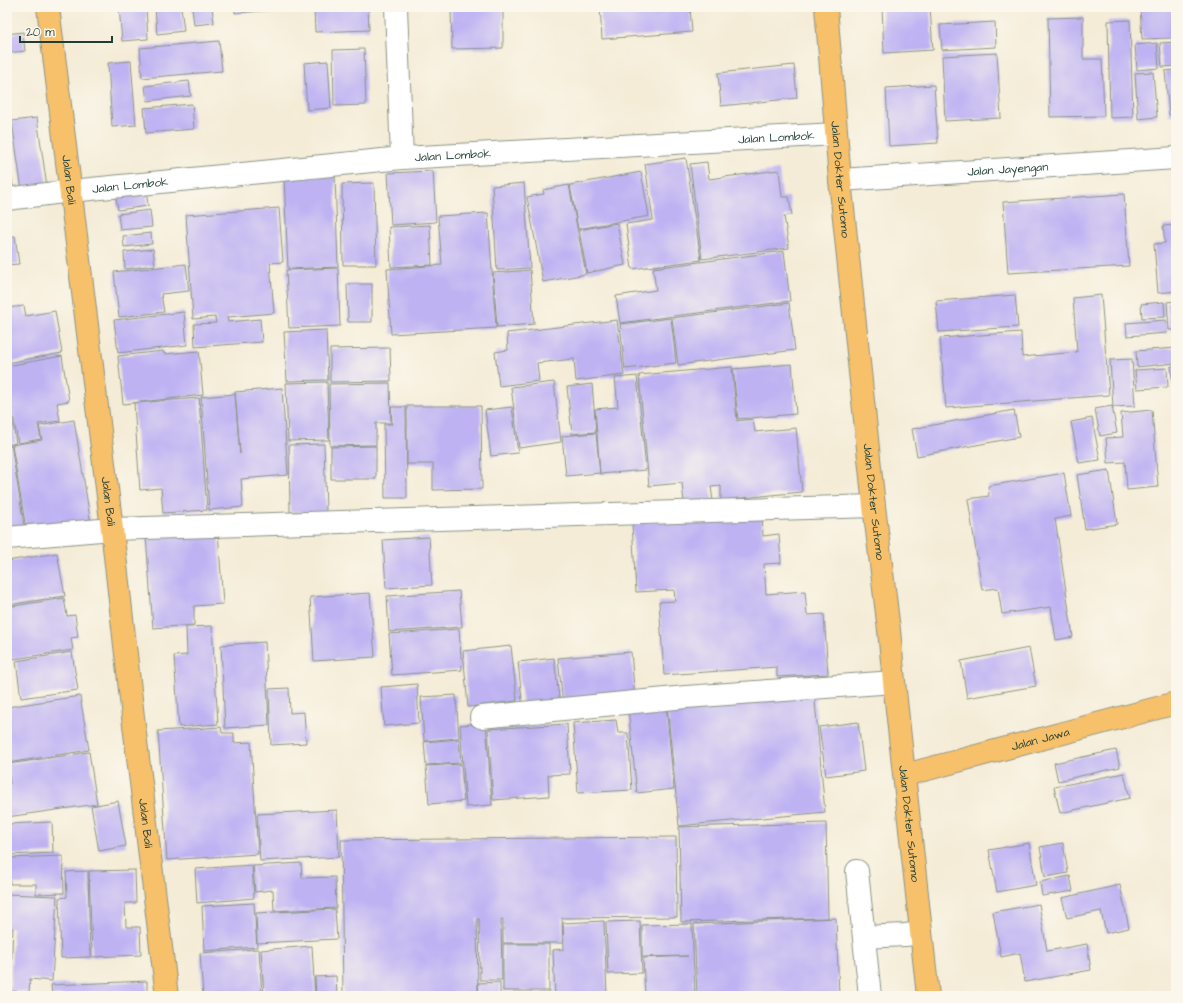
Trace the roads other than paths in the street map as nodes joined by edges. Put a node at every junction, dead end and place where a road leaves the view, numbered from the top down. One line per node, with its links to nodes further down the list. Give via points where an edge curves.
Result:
1 (48, 7): 8 (main road, Jalan Bali)
2 (396, 7): 5 (street)
3 (826, 7): 4 (main road, Jalan Dokter Sutomo)
4 (836, 134): 5 (street, Jalan Lombok); 7 (main road, Jalan Dokter Sutomo)
5 (402, 158): 8 (street, Jalan Lombok)
6 (1176, 158): 7 (street, Jalan Jayengan)
7 (840, 180): 10 (main road, Jalan Dokter Sutomo)
8 (71, 191): 9 (street, Jalan Lombok); 11 (main road, Jalan Bali)
9 (7, 199)
10 (874, 506): 11 (street); 13 (main road, Jalan Dokter Sutomo)
11 (112, 529): 12 (street); 20 (main road, Jalan Bali)
12 (7, 538)
13 (894, 682): 15 (street, via 686,696); 16 (main road, Jalan Dokter Sutomo)
14 (1176, 703): 16 (main road, Jalan Jawa)
15 (481, 717)
16 (905, 775): 18 (main road, Jalan Dokter Sutomo)
17 (857, 872): 19 (street)
18 (921, 933): 19 (street); 22 (main road, Jalan Dokter Sutomo)
19 (864, 937): 21 (street)
20 (167, 996)
21 (870, 996)
22 (928, 996)

